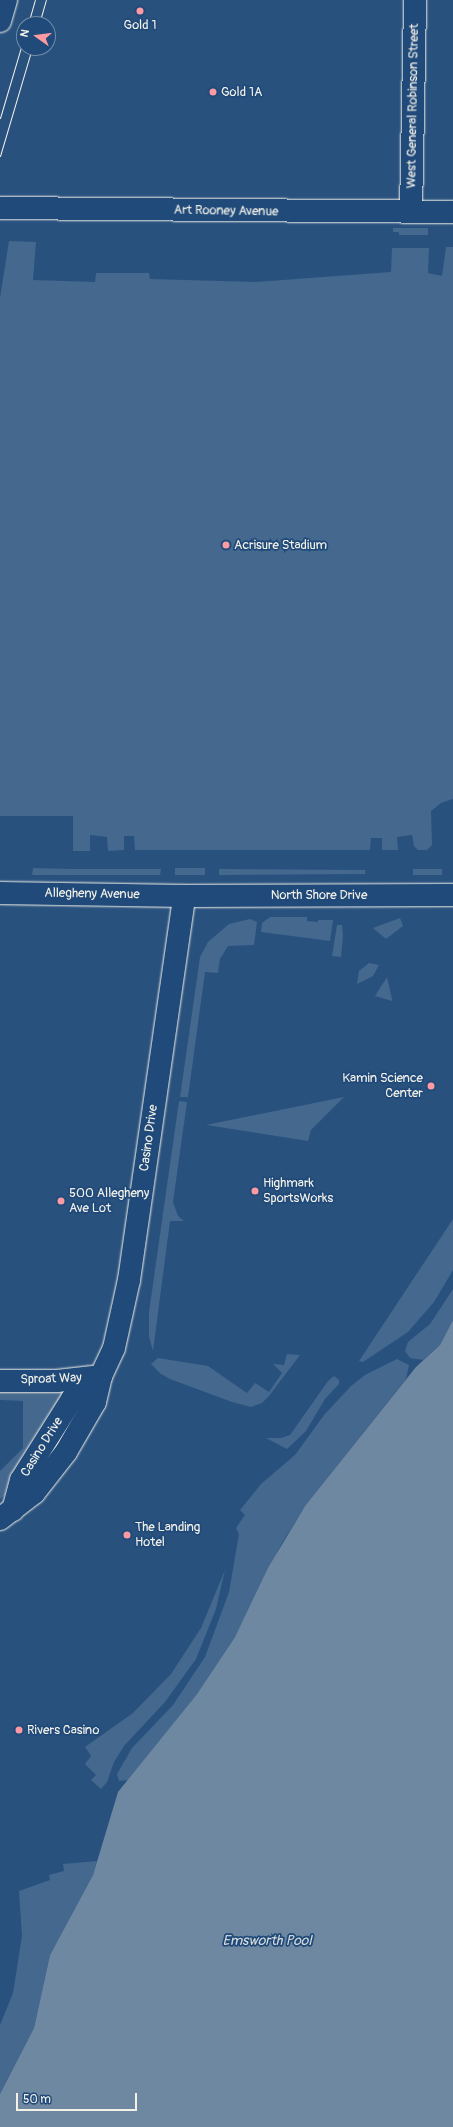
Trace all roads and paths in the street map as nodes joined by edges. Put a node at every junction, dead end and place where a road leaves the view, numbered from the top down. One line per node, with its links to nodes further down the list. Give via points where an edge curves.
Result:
1 (6, 0): 3 (main road)
2 (415, 0): 5 (main road, West General Robinson Street)
3 (0, 21)
4 (0, 208): 5 (main road, Art Rooney Avenue)
5 (411, 212): 6 (main road, Art Rooney Avenue)
6 (453, 212)
7 (0, 893): 9 (main road, Allegheny Avenue)
8 (453, 895): 9 (main road, North Shore Drive)
9 (184, 896): 10 (main road, Casino Drive, via 129,1280 118,1333)
10 (101, 1376): 11 (main road, Sproat Way, via 57,1381); 12 (main road, Casino Drive, via 95,1402 66,1452 34,1493)
11 (0, 1381)
12 (7, 1515)

